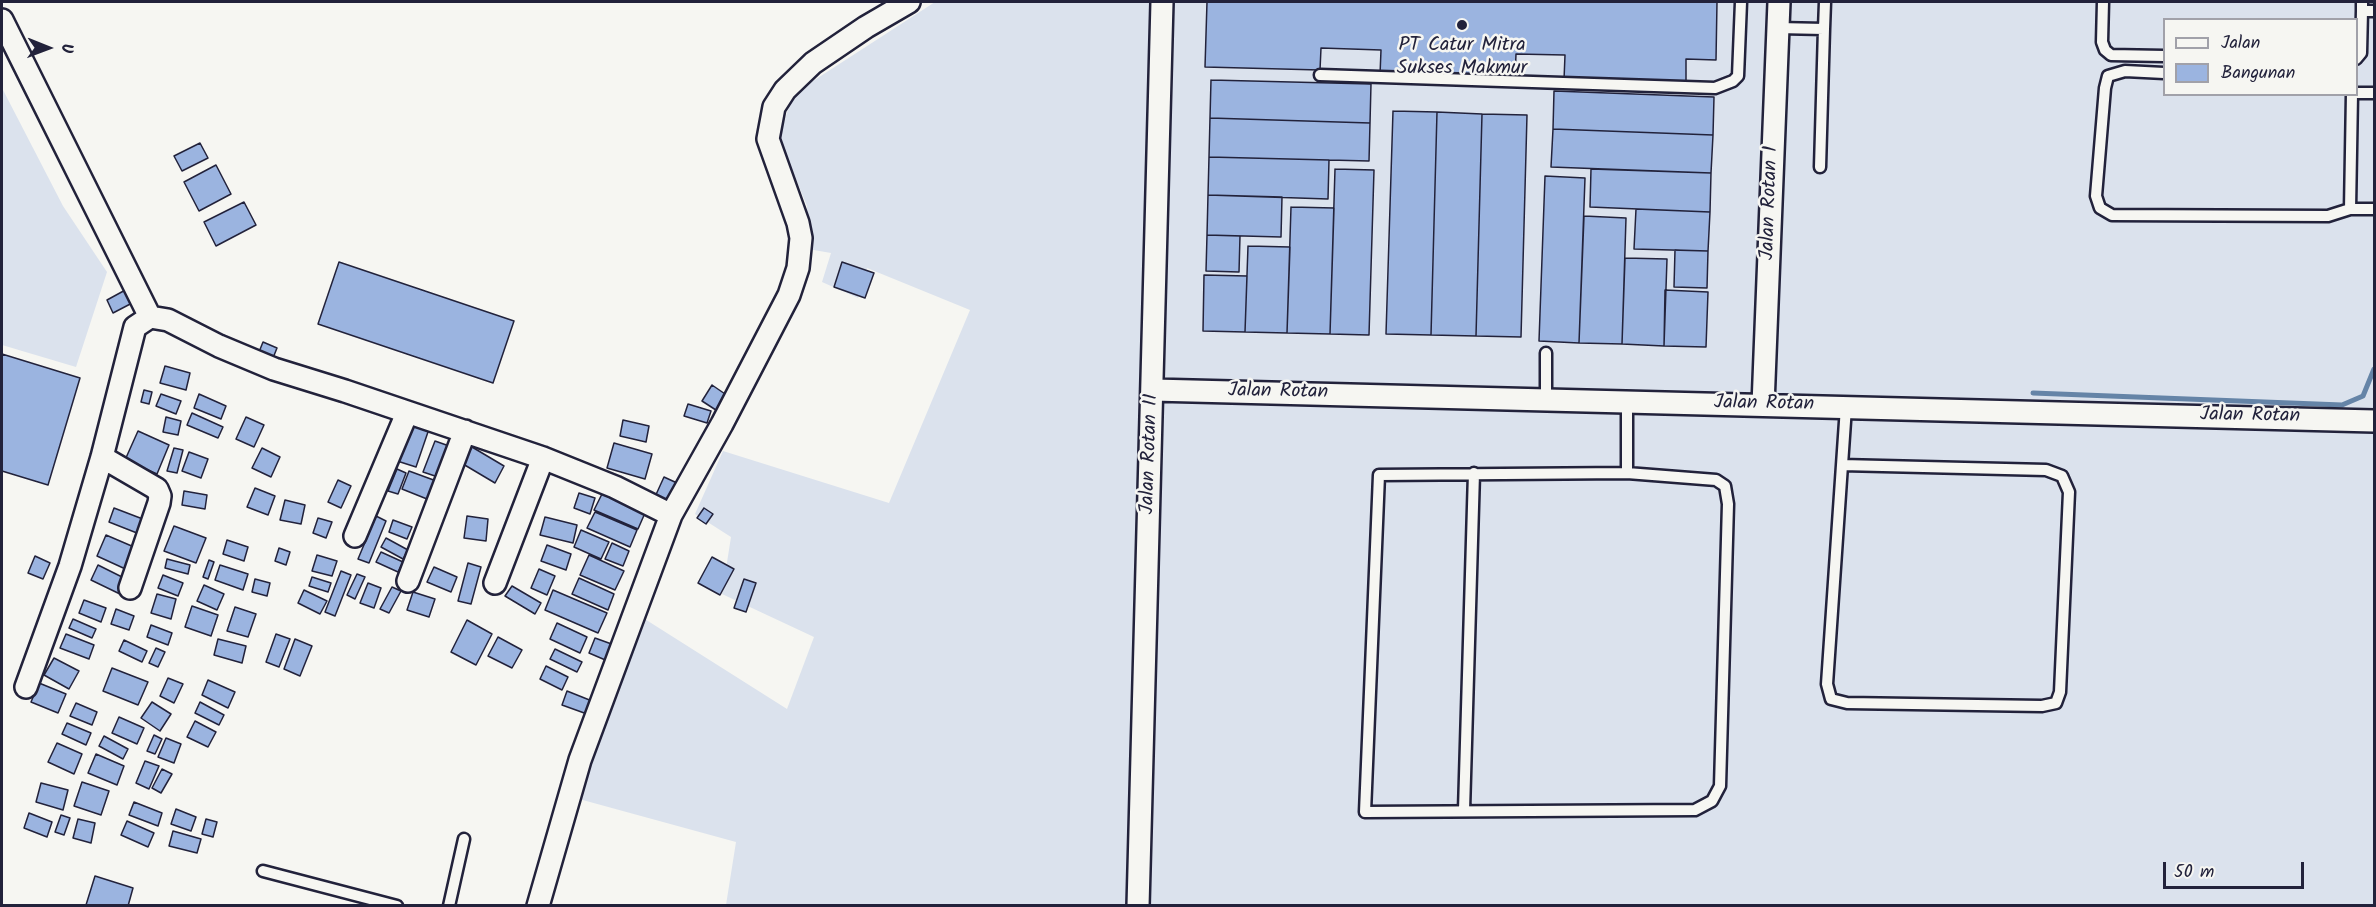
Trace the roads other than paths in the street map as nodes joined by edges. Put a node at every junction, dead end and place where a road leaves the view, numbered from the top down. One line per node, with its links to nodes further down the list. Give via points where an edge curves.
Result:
1 (909, 2): 37 (street, via 813,63 785,90 774,107 768,139 798,223 798,268 789,295)
2 (1162, 2): 24 (street, Jalan Rotan II)
3 (1741, 2): 15 (lane, via 1738,76 1715,88)
4 (1779, 2): 10 (street, Jalan Rotan 1)
5 (1825, 2): 11 (lane)
6 (2103, 2): 12 (lane, via 2105,50 2111,55)
7 (2362, 6): 8 (lane); 13 (lane)
8 (2374, 11)
9 (2, 20): 22 (street)
10 (1778, 28): 11 (lane); 27 (street, Jalan Rotan 1)
11 (1824, 29): 19 (lane)
12 (2163, 56)
13 (2358, 57)
14 (2163, 73): 21 (lane, via 2125,71 2108,76 2096,195 2100,208 2112,215 2328,216)
15 (1320, 75)
16 (2358, 93): 17 (lane)
17 (2374, 93)
18 (2352, 96): 21 (lane)
19 (1820, 167)
20 (2374, 208): 21 (lane)
21 (2350, 209)
22 (150, 317): 29 (street, via 168,320 274,369); 32 (street, via 135,327)
23 (1546, 353): 25 (lane)
24 (1153, 390): 25 (street, Jalan Rotan); 49 (street, Jalan Rotan II)
25 (1546, 400): 26 (street, Jalan Rotan)
26 (1627, 402): 27 (street, Jalan Rotan); 36 (lane)
27 (1763, 405): 28 (street, Jalan Rotan)
28 (1846, 407): 30 (street, Jalan Rotan); 34 (lane)
29 (406, 413): 31 (street); 38 (street)
30 (2374, 421)
31 (465, 431): 33 (street); 39 (street)
32 (102, 457): 41 (street, via 157,489 160,496); 42 (street, via 70,566)
33 (543, 458): 37 (street); 40 (street)
34 (1842, 465): 34 (lane, via 2046,470 2062,476 2068,492 2060,692 2056,703 1847,703 1831,699 1827,684)
35 (1474, 473): 36 (lane); 43 (lane); 43 (lane, via 1379,475 1365,812)
36 (1627, 473): 43 (lane, via 1716,480 1725,486 1728,504 1720,774 1716,793 1712,801 1695,810)
37 (671, 515): 48 (street, via 584,749)
38 (355, 536)
39 (408, 581)
40 (495, 583)
41 (130, 588)
42 (26, 687)
43 (1464, 810)
44 (464, 839): 47 (lane)
45 (263, 871): 46 (lane)
46 (397, 906)
47 (449, 906)
48 (538, 906)
49 (1138, 906)

